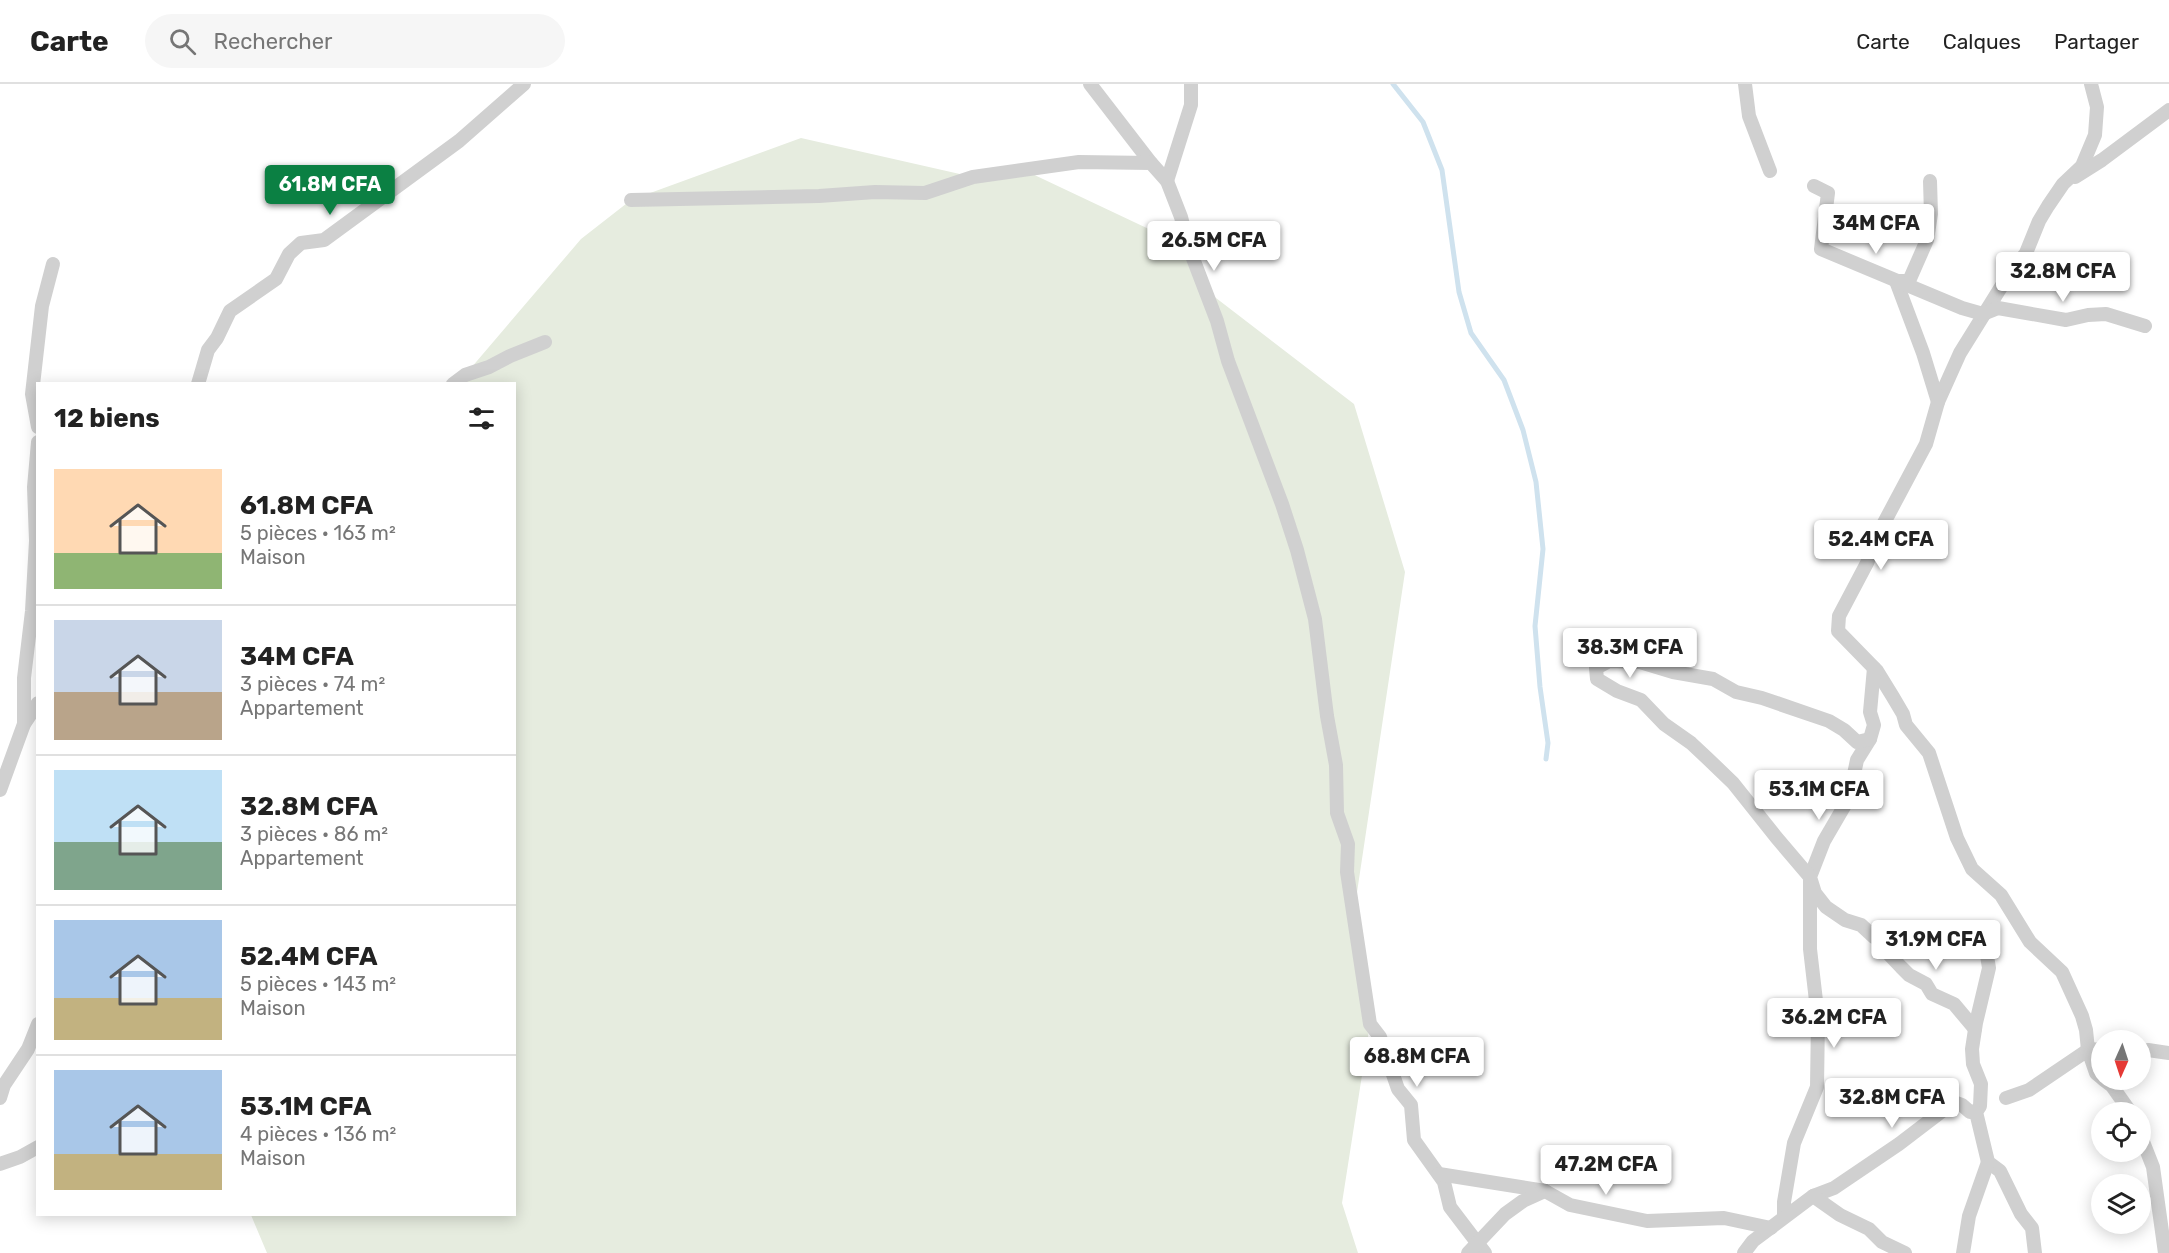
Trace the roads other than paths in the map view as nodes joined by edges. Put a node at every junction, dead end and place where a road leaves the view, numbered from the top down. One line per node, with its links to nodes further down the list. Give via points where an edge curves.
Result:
1 (524, 84): 19 (street, via 459,141 324,240 300,243 289,254 276,279 230,311 208,350)
2 (1090, 84): 7 (street)
3 (1191, 84): 9 (street, via 1191,105)
4 (1745, 84): 8 (street, via 1749,116)
5 (2091, 84): 11 (street, via 2097,107 2095,135 2082,166)
6 (2169, 110): 11 (street)
7 (1151, 163): 9 (street); 13 (street, via 1079,162 973,177 925,193)
8 (1770, 171)
9 (1167, 181): 46 (street, via 1296,550 1317,629 1336,765 1337,813 1348,844 1347,872 1370,1024 1380,1037 1398,1089 1411,1105 1414,1140)
10 (1930, 181): 15 (street, via 1927,240 1908,281)
11 (2063, 184): 16 (street, via 2039,222 2026,253)
12 (1814, 186): 15 (street, via 1828,193 1821,249)
13 (631, 200)
14 (53, 264): 22 (street, via 42,306 32,394)
15 (1896, 281): 16 (street); 21 (street)
16 (1983, 314): 17 (street, via 1998,308 2066,320 2106,314); 21 (street)
17 (2145, 326)
18 (545, 342): 20 (street)
19 (199, 382)
20 (456, 382)
21 (1938, 402): 26 (street, via 1926,444 1839,616 1838,631)
22 (36, 416)
23 (36, 464): 25 (street)
24 (36, 541): 28 (street, via 24,678)
25 (36, 541)
26 (1874, 668): 29 (street, via 1869,712 1874,725); 35 (street, via 1905,725 1929,753 1957,838 1972,869 2001,895 2030,942 2062,972)
27 (36, 706): 28 (street)
28 (24, 724): 30 (street)
29 (1869, 739): 31 (street, via 1857,760 1850,798 1824,841); 31 (street, via 1857,742 1829,721 1736,692 1713,679 1640,662 1609,661 1596,668 1597,679 1641,700 1733,783)
30 (0, 790)
31 (1810, 877): 34 (street, via 1815,893 1826,907 1881,940 1883,948 1909,975 1926,984 1932,994 1954,1004); 49 (street, via 1810,949 1818,1018 1817,1087 1794,1143)
32 (1987, 942): 34 (street, via 1989,968)
33 (36, 1029): 39 (street)
34 (1975, 1029): 41 (street, via 1972,1064 1981,1084)
35 (2091, 1040)
36 (2151, 1050): 38 (street)
37 (2091, 1052): 40 (street, via 2029,1090)
38 (2169, 1053)
39 (0, 1098)
40 (2006, 1098)
41 (1976, 1112): 43 (street); 48 (street, via 1954,1102 1834,1188)
42 (36, 1148): 45 (street)
43 (1988, 1162): 54 (street, via 1969,1216); 55 (street, via 2000,1171 2032,1228)
44 (2150, 1162): 56 (street)
45 (0, 1164)
46 (1439, 1174): 47 (street); 51 (street, via 1450,1207)
47 (1545, 1191): 50 (street, via 1570,1204 1647,1221 1724,1218); 51 (street, via 1522,1201 1506,1214)
48 (1813, 1196): 49 (street); 53 (street)
49 (1784, 1217): 50 (street)
50 (1771, 1228): 52 (street)
51 (1477, 1250)
52 (1744, 1253)
53 (1905, 1253)
54 (1963, 1253)
55 (2036, 1253)
56 (2165, 1253)

